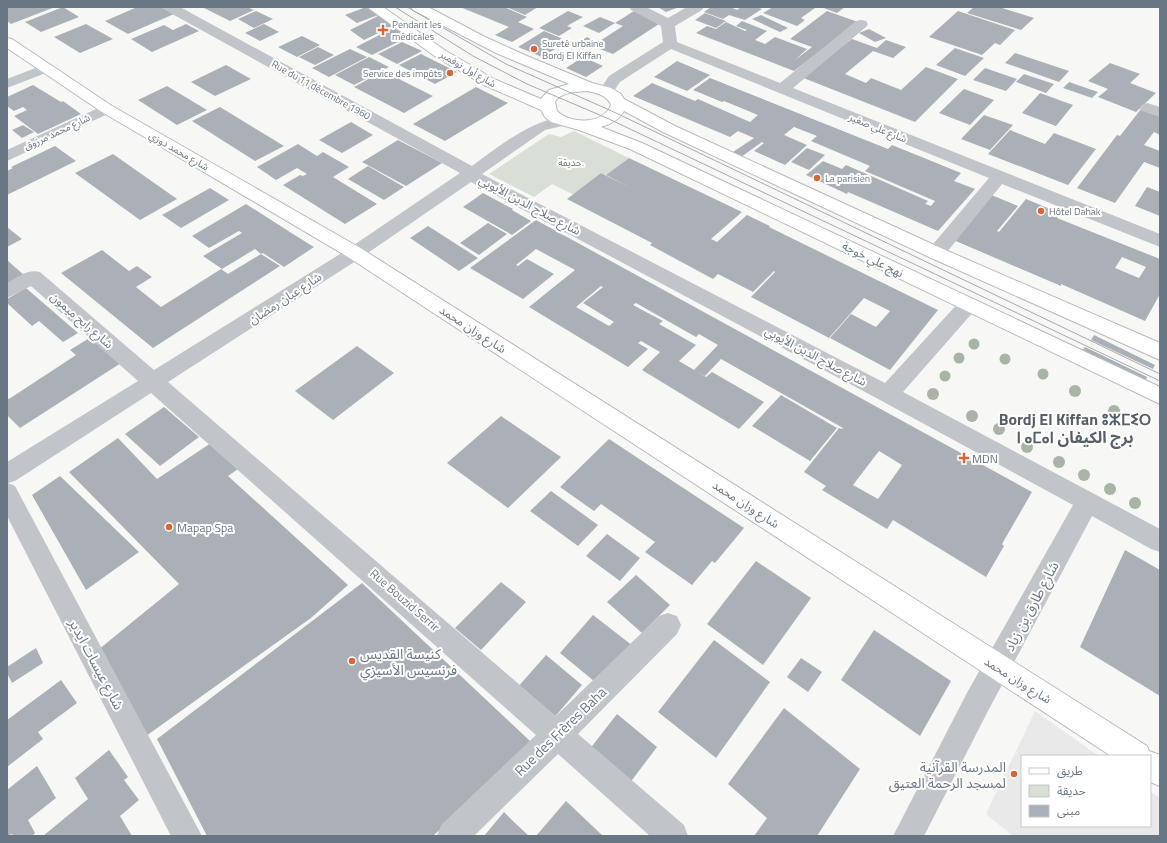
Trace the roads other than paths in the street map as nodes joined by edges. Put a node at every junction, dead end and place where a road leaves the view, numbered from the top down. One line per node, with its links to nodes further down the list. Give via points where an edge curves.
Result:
1 (170, 7): 20 (street, Rue du 11 décembre 1960)
2 (374, 7): 15 (main road, شارع أول نوفمبر, via 441,54 489,82)
3 (418, 7): 12 (main road, via 488,45)
4 (636, 7): 6 (street)
5 (697, 7): 6 (street)
6 (668, 24): 9 (street)
7 (861, 24): 13 (street)
8 (7, 42): 10 (main road, شارع محمد دوزي)
9 (670, 44): 13 (street, شارع علي صغير); 14 (street, via 614,79)
10 (46, 68): 11 (street); 16 (main road, شارع محمد دوزي)
11 (7, 84)
12 (587, 86): 14 (main road); 15 (main road, via 556,92 549,98)
13 (782, 90): 21 (street, شارع علي صغير)
14 (612, 97): 18 (main road, via 618,108 616,113 606,121); 24 (main road, via 669,129)
15 (547, 107): 17 (main road)
16 (107, 109): 19 (street, شارع محمد مرزوق); 23 (main road, شارع محمد دوزي)
17 (561, 122): 18 (main road); 20 (street, شارع عبان رمضان, via 540,127)
18 (584, 126): 26 (main road, نهج علي خوجة, via 636,146)
19 (7, 156)
20 (472, 174): 23 (street, شارع عبان رمضان); 29 (street, شارع صلاح الدين الأيوبي)
21 (1000, 176): 22 (street, شارع علي صغير); 24 (street)
22 (1160, 241)
23 (355, 253): 28 (street, شارع عبان رمضان); 36 (main road, شارع وزان محمد)
24 (936, 253): 27 (main road)
25 (7, 291): 28 (street, شارع رابح ميمون, via 33,277)
26 (968, 305): 29 (street); 30 (main road, نهج علي خوجة)
27 (1160, 352)
28 (154, 382): 31 (street, شارع عبان رمضان); 37 (street, Rue Bouzid Serrir)
29 (888, 394): 33 (street, شارع صلاح الدين الأيوبي)
30 (1160, 396)
31 (7, 474)
32 (7, 493): 41 (street, شارع عيسات ايدير)
33 (1086, 502): 34 (street, شارع صلاح الدين الأيوبي); 36 (street, شارع طارق بن زياد)
34 (1160, 541)
35 (668, 624): 37 (street, Rue des Frères Baha)
36 (998, 667): 38 (main road, شارع وزان محمد); 44 (street, شارع طارق بن زياد)
37 (558, 734): 42 (street, Rue des Frères Baha); 43 (street, Rue Bouzid Serrir)
38 (1135, 755)
39 (1151, 766): 40 (main road)
40 (1160, 771)
41 (179, 832)
42 (452, 836)
43 (673, 836)
44 (908, 836)

